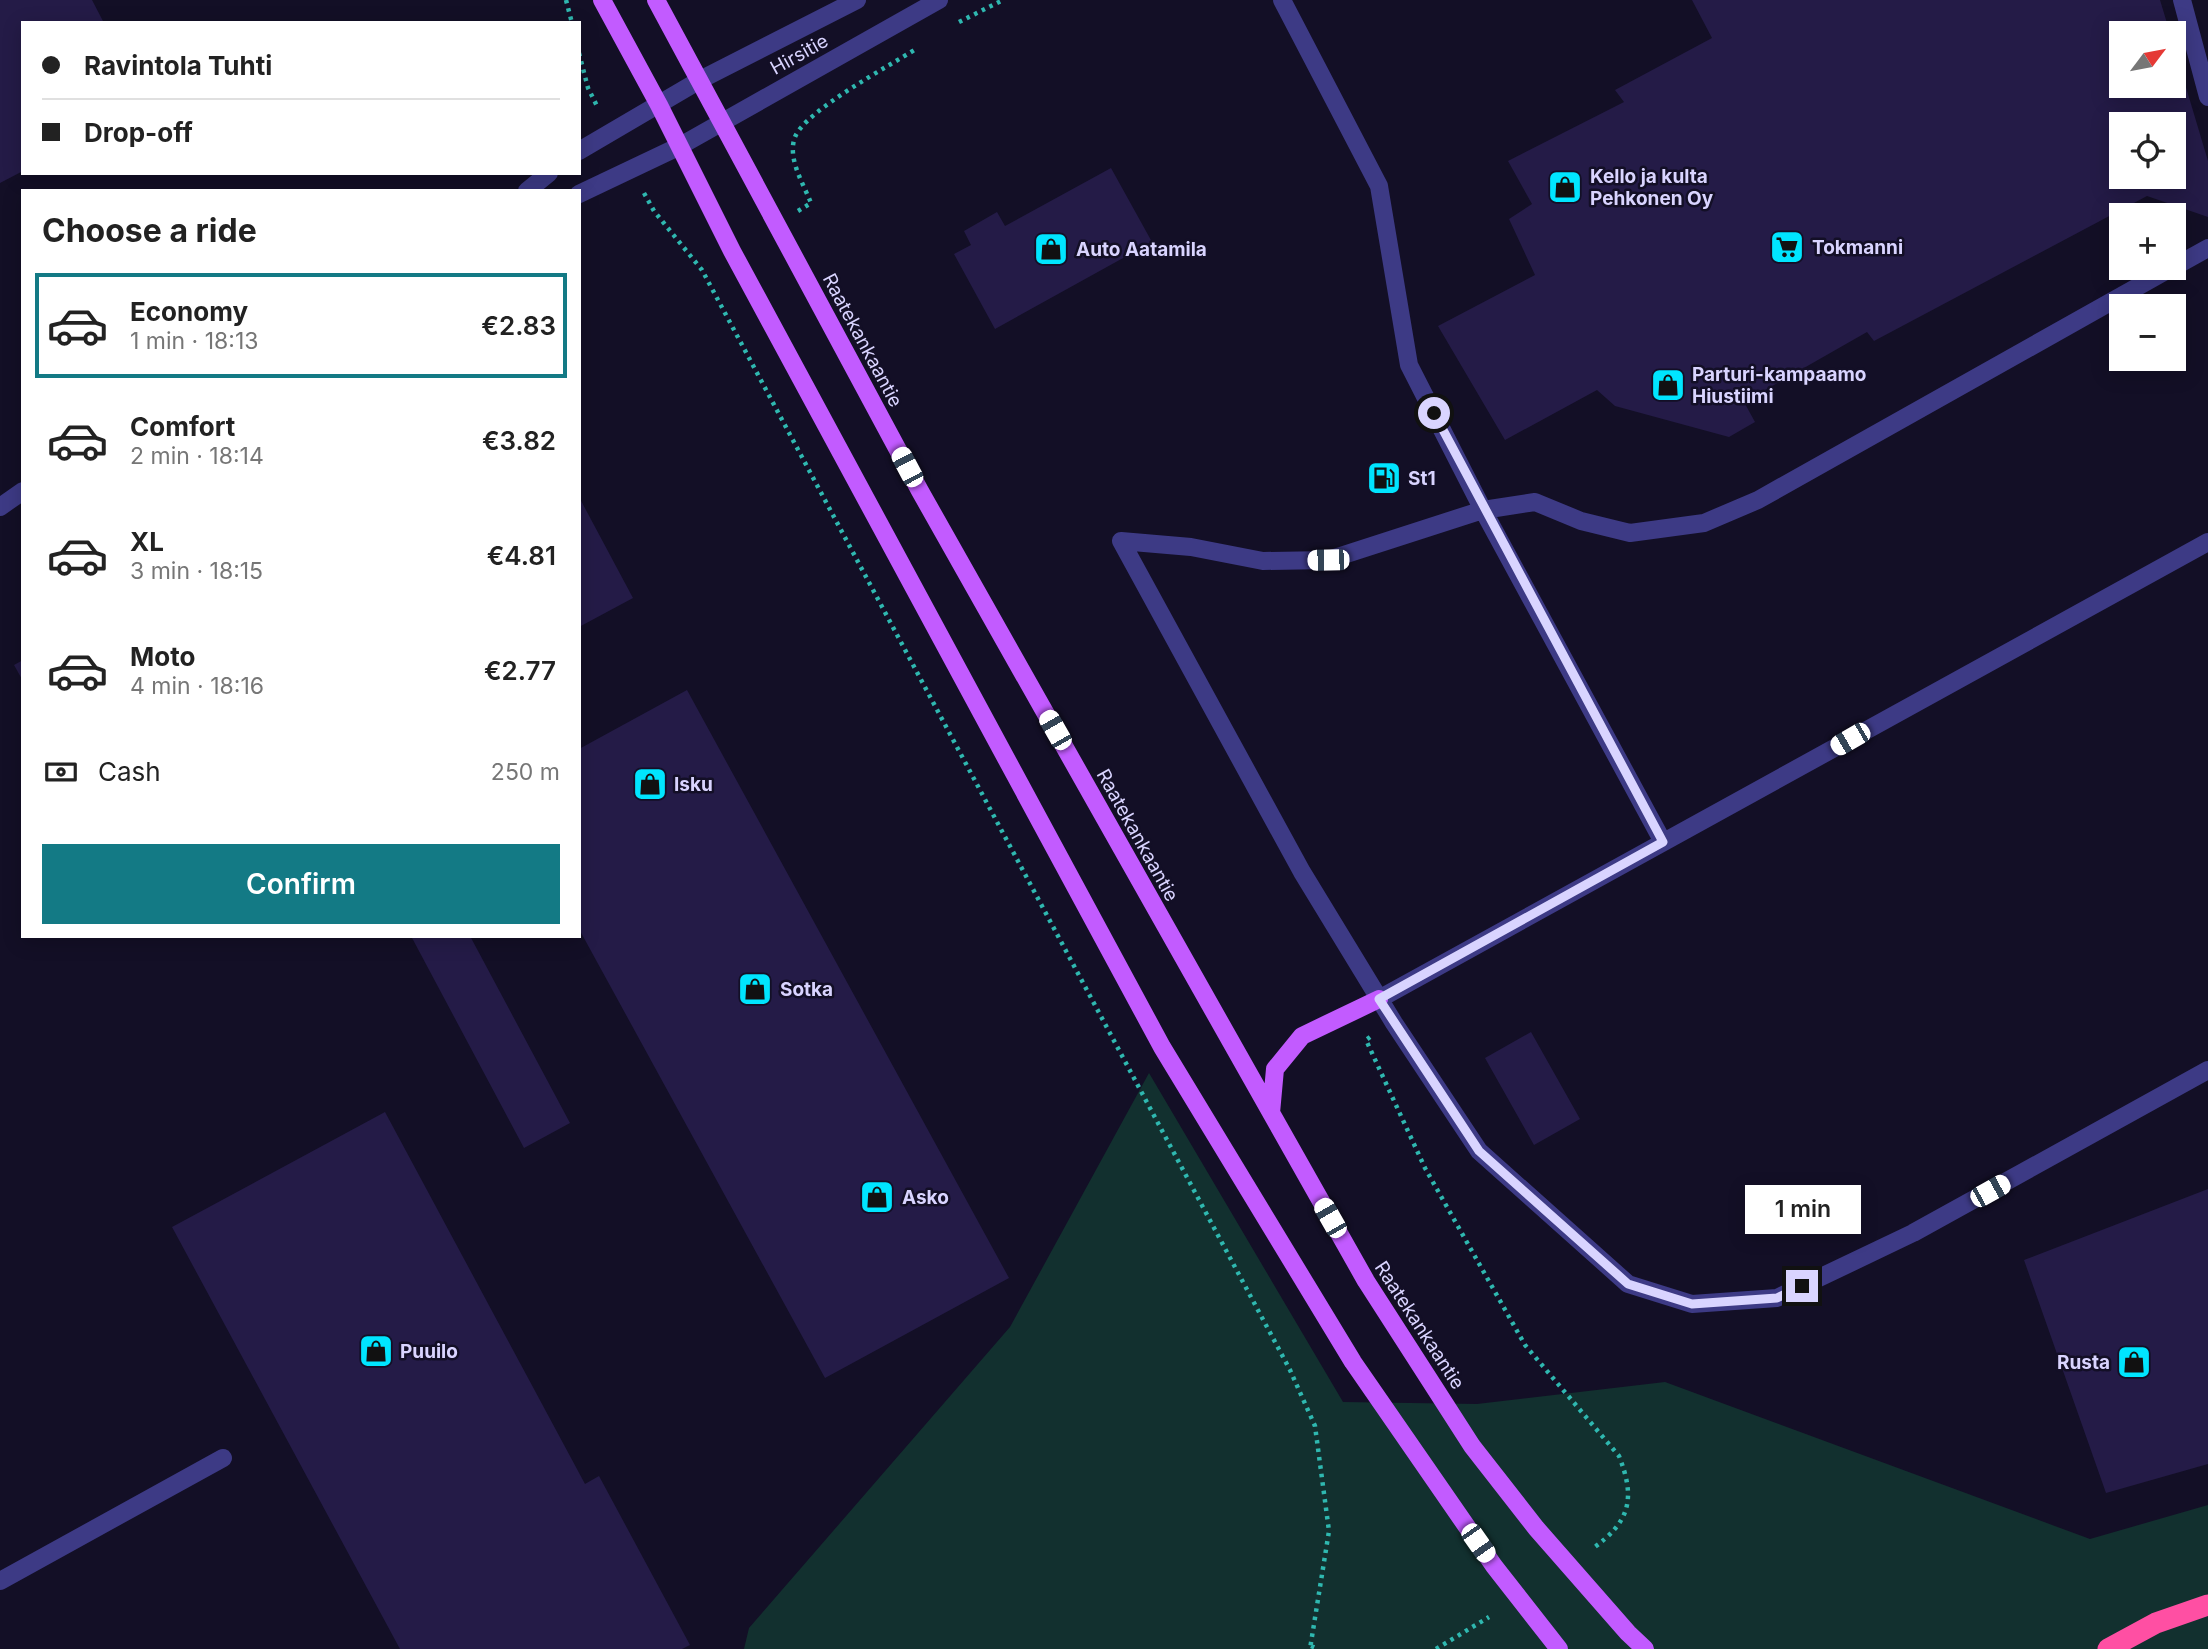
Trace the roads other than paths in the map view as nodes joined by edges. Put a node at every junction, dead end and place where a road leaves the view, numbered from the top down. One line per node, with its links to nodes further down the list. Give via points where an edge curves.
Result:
1 (602, 0): 9 (main road)
2 (656, 0): 7 (main road, Raatekankaantie)
3 (857, 0): 7 (street, Hirsitie)
4 (940, 0): 10 (street, Hirsitie)
5 (1282, 0): 21 (street, via 1379,186 1409,365)
6 (2182, 0): 8 (street)
7 (700, 80): 9 (street, Hirsitie); 10 (main road, Raatekankaantie)
8 (2208, 97)
9 (659, 105): 11 (main road); 12 (street, Hirsitie)
10 (722, 121): 11 (street, Hirsitie); 26 (main road, Raatekankaantie, via 920,491)
11 (680, 146): 15 (street, Hirsitie); 30 (main road, via 732,251 1162,1047 1353,1362 1494,1566)
12 (581, 150)
13 (546, 175): 14 (street)
14 (529, 189)
15 (581, 193)
16 (2208, 248): 17 (street)
17 (2186, 260)
18 (2149, 280): 21 (street, via 1758,499 1704,523 1630,533 1535,502)
19 (21, 492): 20 (street)
20 (0, 507)
21 (1483, 510): 23 (street); 24 (street, via 1328,560 1263,561 1191,547 1121,541 1302,872)
22 (2208, 542): 23 (street)
23 (1663, 842): 24 (street)
24 (1379, 999): 25 (street, via 1479,1151 1628,1284 1692,1304 1777,1298 1913,1234); 26 (main road, via 1302,1036 1275,1069)
25 (2208, 1070)
26 (1271, 1113): 31 (main road, Raatekankaantie, via 1366,1281 1472,1447 1536,1528)
27 (223, 1458): 28 (street)
28 (0, 1581)
29 (2208, 1605): 32 (highway, via 2156,1623)
30 (1559, 1649)
31 (1645, 1649)
32 (2108, 1649)

